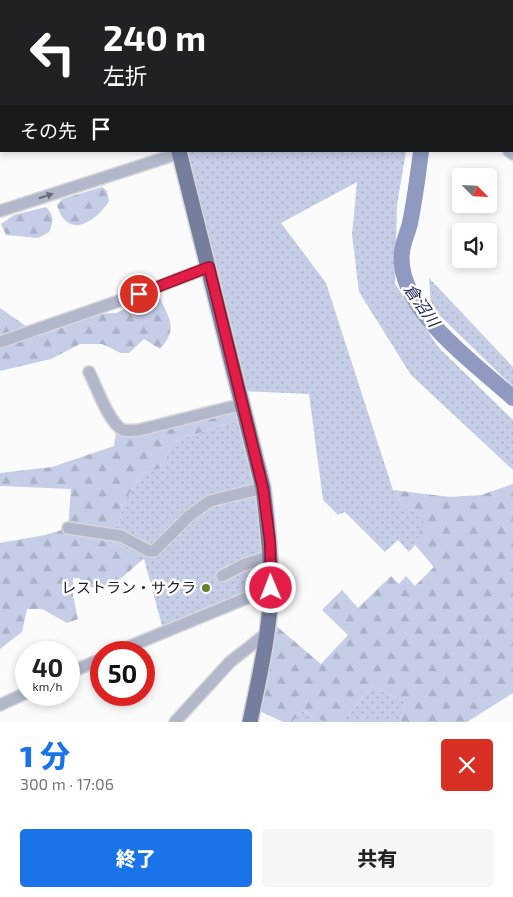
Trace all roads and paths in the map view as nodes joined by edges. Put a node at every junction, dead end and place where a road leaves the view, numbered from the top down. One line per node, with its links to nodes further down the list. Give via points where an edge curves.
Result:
1 (180, 152): 2 (street, one-way to 1); 3 (main road)
2 (0, 212)
3 (209, 267): 4 (street); 6 (main road)
4 (0, 342)
5 (89, 372): 6 (street, via 110,415 124,430 139,430)
6 (243, 404): 7 (main road)
7 (263, 488): 8 (street, via 210,501 189,516 154,551 121,536); 9 (main road)
8 (68, 528)
9 (270, 556): 10 (street); 11 (main road)
10 (222, 576)
11 (271, 588): 12 (main road); 13 (street)
12 (267, 633): 16 (street, via 230,662); 17 (main road)
13 (143, 641)
14 (15, 698): 15 (street)
15 (0, 705)
16 (175, 722)
17 (250, 722)

